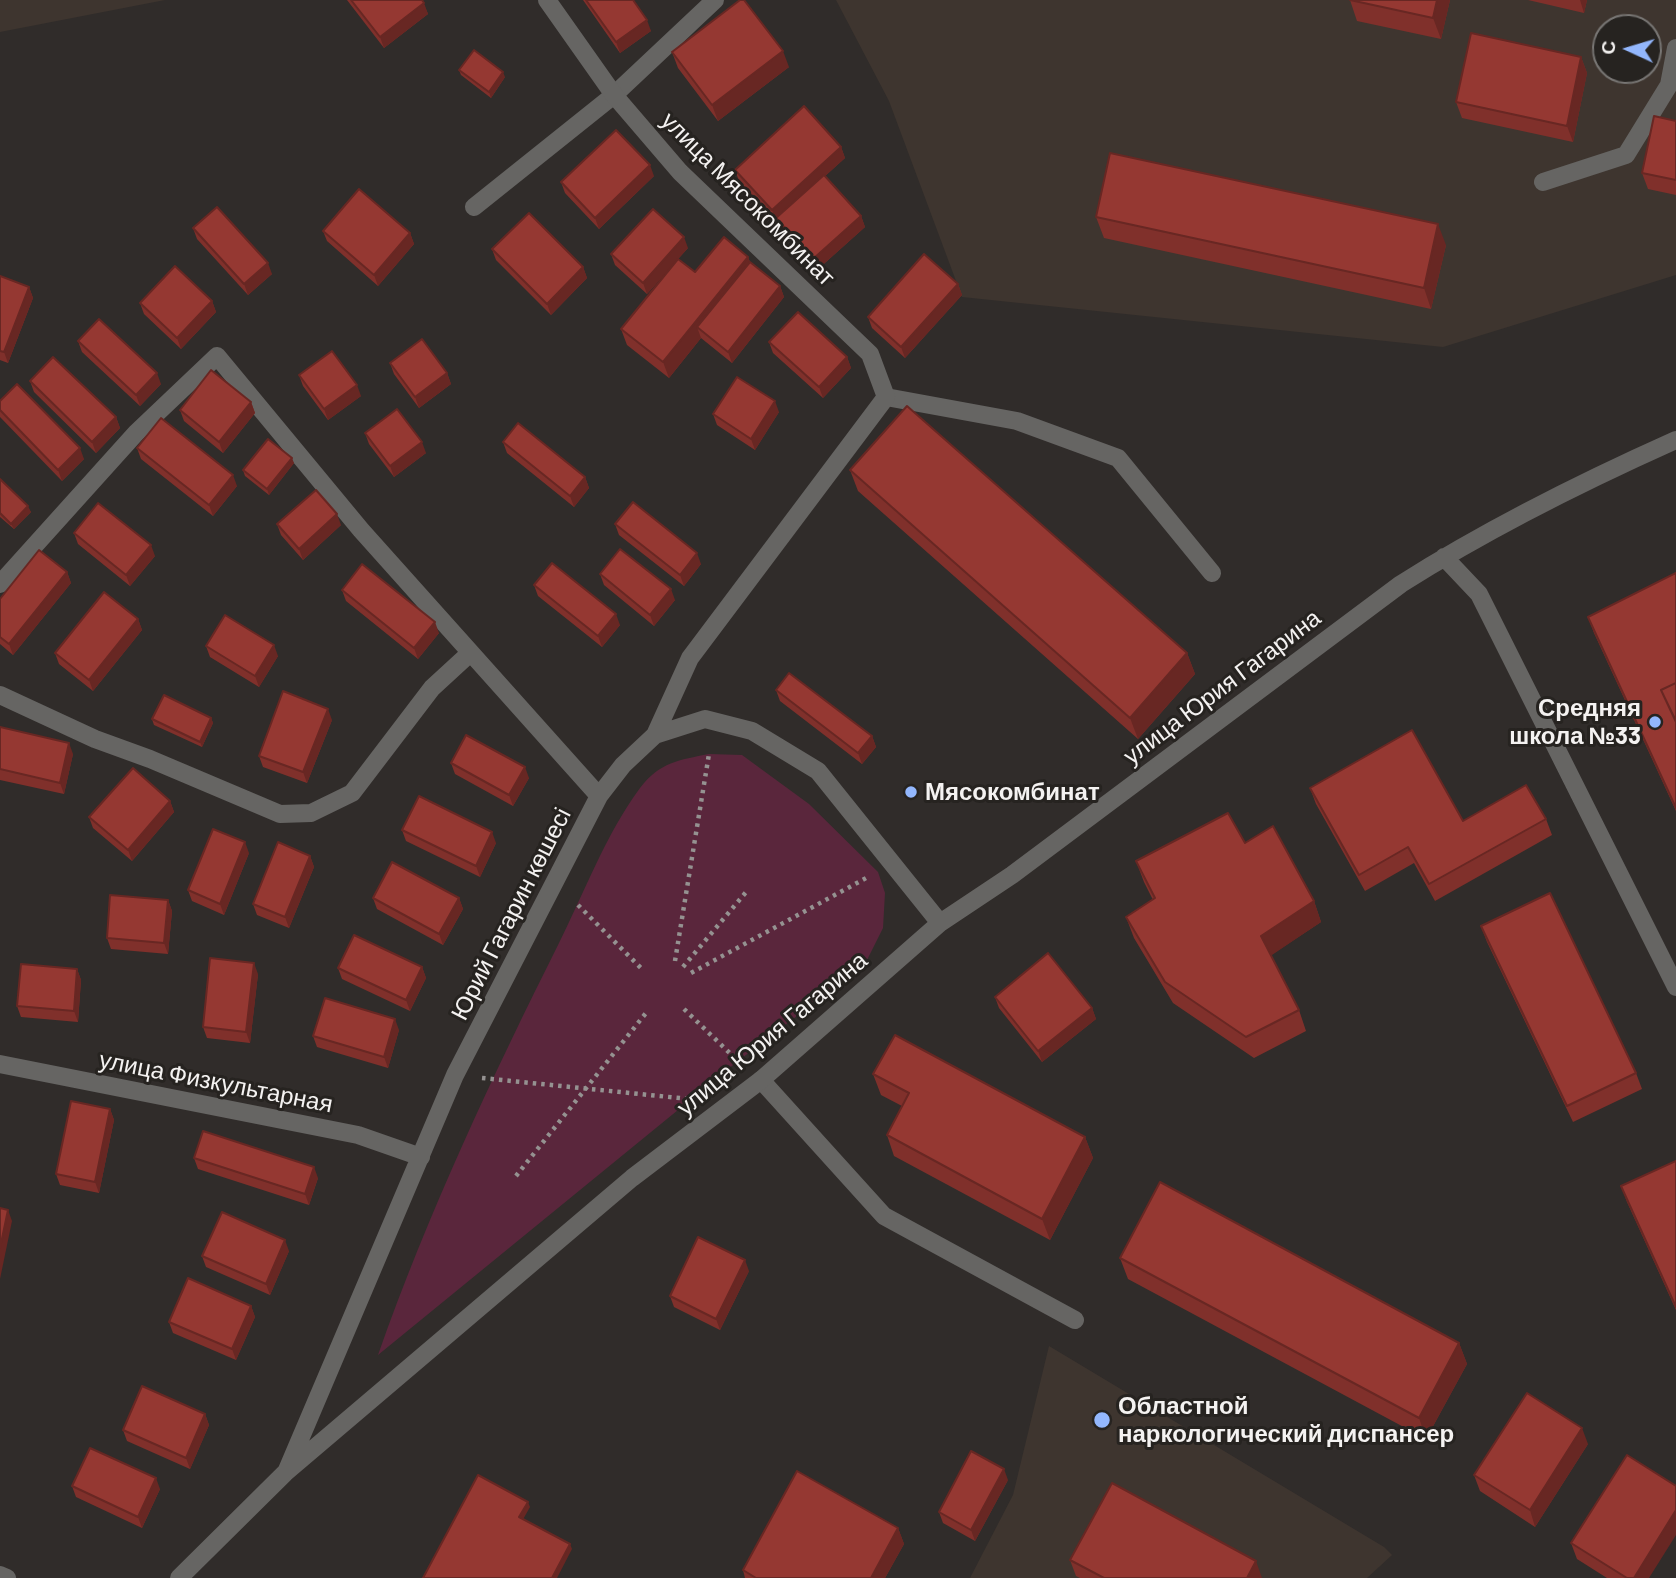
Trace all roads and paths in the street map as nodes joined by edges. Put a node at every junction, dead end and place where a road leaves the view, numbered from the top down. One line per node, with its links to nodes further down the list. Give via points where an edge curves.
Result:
1 (547, 0): 4 (street, улица Мясокомбинат)
2 (715, 0): 4 (street)
3 (1676, 48): 5 (street, via 1669,85 1626,155)
4 (614, 95): 6 (street); 7 (street, улица Мясокомбинат, via 680,172 870,354)
5 (1543, 182)
6 (474, 207)
7 (886, 397): 10 (street, via 1017,421 1118,458); 14 (street, via 690,658)
8 (1676, 440): 9 (street, улица Юрия Гагарина)
9 (1444, 557): 20 (street, улица Юрия Гагарина); 25 (street, via 1479,594)
10 (1212, 573)
11 (0, 584): 12 (street, via 136,433 217,356)
12 (469, 654): 13 (street, via 432,688 352,793 312,813 280,814 95,740); 16 (street)
13 (0, 695)
14 (655, 734): 16 (street, Юрий Гагарин көшесі); 20 (street, Юрий Гагарин көшесі, via 705,719 752,731 818,771)
15 (709, 754): 21 (path)
16 (599, 796): 30 (street, Юрий Гагарин көшесі)
17 (878, 872): 24 (path)
18 (747, 891): 22 (path)
19 (578, 905): 23 (path)
20 (940, 923): 31 (street, улица Юрия Гагарина)
21 (675, 961)
22 (683, 967)
23 (642, 968)
24 (691, 973)
25 (1676, 987)
26 (684, 1009): 28 (path)
27 (646, 1013): 32 (path)
28 (738, 1061)
29 (0, 1064): 34 (street, улица Физкультарная, via 358,1135)
30 (455, 1075): 32 (path); 34 (street, Юрий Гагарин көшесі)
31 (761, 1080): 33 (street, улица Юрия Гагарина); 37 (street, via 884,1216)
32 (586, 1089): 33 (path); 35 (path)
33 (732, 1104): 36 (street, улица Юрия Гагарина)
34 (421, 1157): 38 (street, Юрий Гагарин көшесі)
35 (516, 1175)
36 (632, 1178): 38 (street, Юрий Гагарин көшесі)
37 (1075, 1320)
38 (285, 1473): 41 (street, Юрий Гагарин көшесі)
39 (0, 1575): 40 (street)
40 (7, 1578)
41 (179, 1578)

